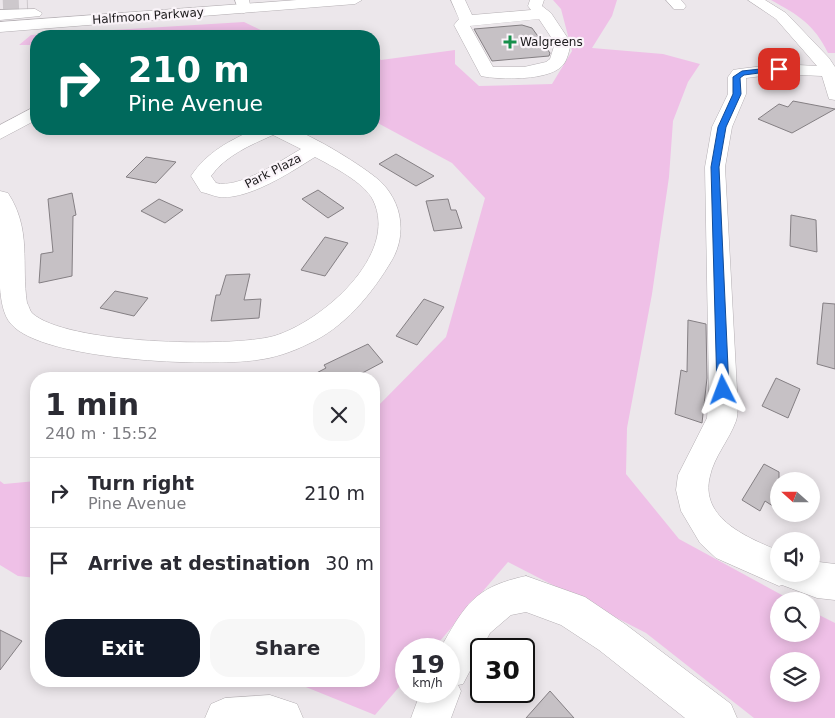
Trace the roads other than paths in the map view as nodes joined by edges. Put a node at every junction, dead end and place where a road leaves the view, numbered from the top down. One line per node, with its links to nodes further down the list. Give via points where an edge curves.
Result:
1 (355, 0): 5 (street, Halfmoon Parkway)
2 (458, 0): 10 (street)
3 (755, 0): 11 (street, via 782,16)
4 (295, 2): 5 (street, Halfmoon Parkway); 6 (street, Halfmoon Parkway)
5 (317, 2)
6 (243, 4): 8 (street, Halfmoon Parkway)
7 (539, 7): 10 (street); 10 (street, via 563,43 557,62 549,69 500,74 487,72 462,25)
8 (35, 10): 9 (street, Halfmoon Parkway)
9 (2, 20)
10 (467, 20)
11 (832, 72): 12 (street); 19 (street, via 779,69 739,74 737,94 722,127 715,167 722,419 694,475 692,490 698,511 712,532 728,546)
12 (835, 95)
13 (30, 116): 14 (street)
14 (0, 133)
15 (258, 135): 17 (street, Park Plaza, via 218,157 205,169 201,176 208,188 220,191 250,185)
16 (288, 135): 17 (street)
17 (315, 149): 18 (street, via 350,169 379,192 387,204 389,245 373,272 343,305 309,332 256,350 141,350 80,341 38,328 20,318 1,284 10,220)
18 (0, 198)
19 (770, 565)
20 (820, 580): 21 (street)
21 (835, 582)
22 (460, 650): 27 (street, via 477,620 502,598 526,594 572,610)
23 (437, 703): 26 (street)
24 (225, 718): 25 (street, via 270,715)
25 (283, 718)
26 (431, 718)
27 (717, 718)

